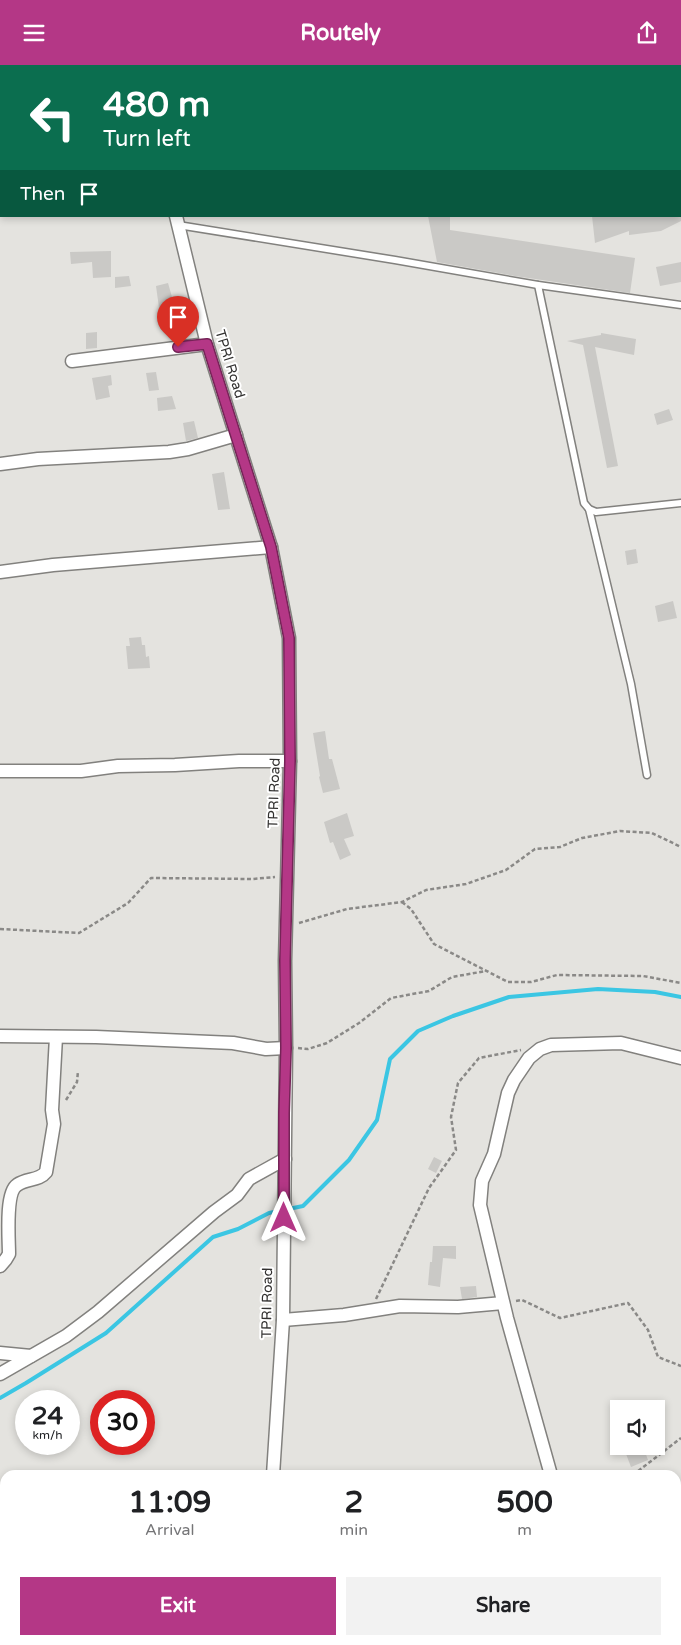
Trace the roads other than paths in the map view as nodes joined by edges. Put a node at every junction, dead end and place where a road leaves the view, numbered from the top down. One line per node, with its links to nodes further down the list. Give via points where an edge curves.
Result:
1 (177, 221): 2 (lane); 4 (street, TPRI Road)
2 (538, 285): 3 (lane); 9 (lane, via 584,503)
3 (681, 305)
4 (207, 344): 5 (street); 6 (street, TPRI Road)
5 (72, 361)
6 (236, 435): 7 (street, via 169,452); 10 (street, TPRI Road)
7 (0, 464)
8 (681, 503): 9 (lane, via 596,512)
9 (589, 509): 14 (lane, via 631,684)
10 (271, 547): 11 (street); 12 (street, TPRI Road, via 289,638)
11 (0, 572)
12 (290, 761): 13 (street, via 118,766 81,771); 17 (street, TPRI Road)
13 (0, 771)
14 (647, 775)
15 (0, 1035): 16 (street)
16 (56, 1037): 17 (street, via 234,1043 266,1049); 20 (street, via 54,1124 46,1172 42,1177 14,1188 9,1205 9,1255)
17 (286, 1048): 19 (street, TPRI Road)
18 (681, 1058): 21 (street, via 621,1043 558,1045 540,1049 529,1058 508,1093 494,1154 482,1181 480,1205)
19 (285, 1159): 22 (street, TPRI Road); 24 (street, via 249,1179 237,1195 98,1312)
20 (0, 1266)
21 (503, 1303): 22 (street, via 458,1307 400,1306); 27 (street)
22 (283, 1320): 26 (street, TPRI Road)
23 (0, 1353): 24 (street)
24 (31, 1356): 25 (street)
25 (0, 1374)
26 (273, 1470)
27 (550, 1470)

